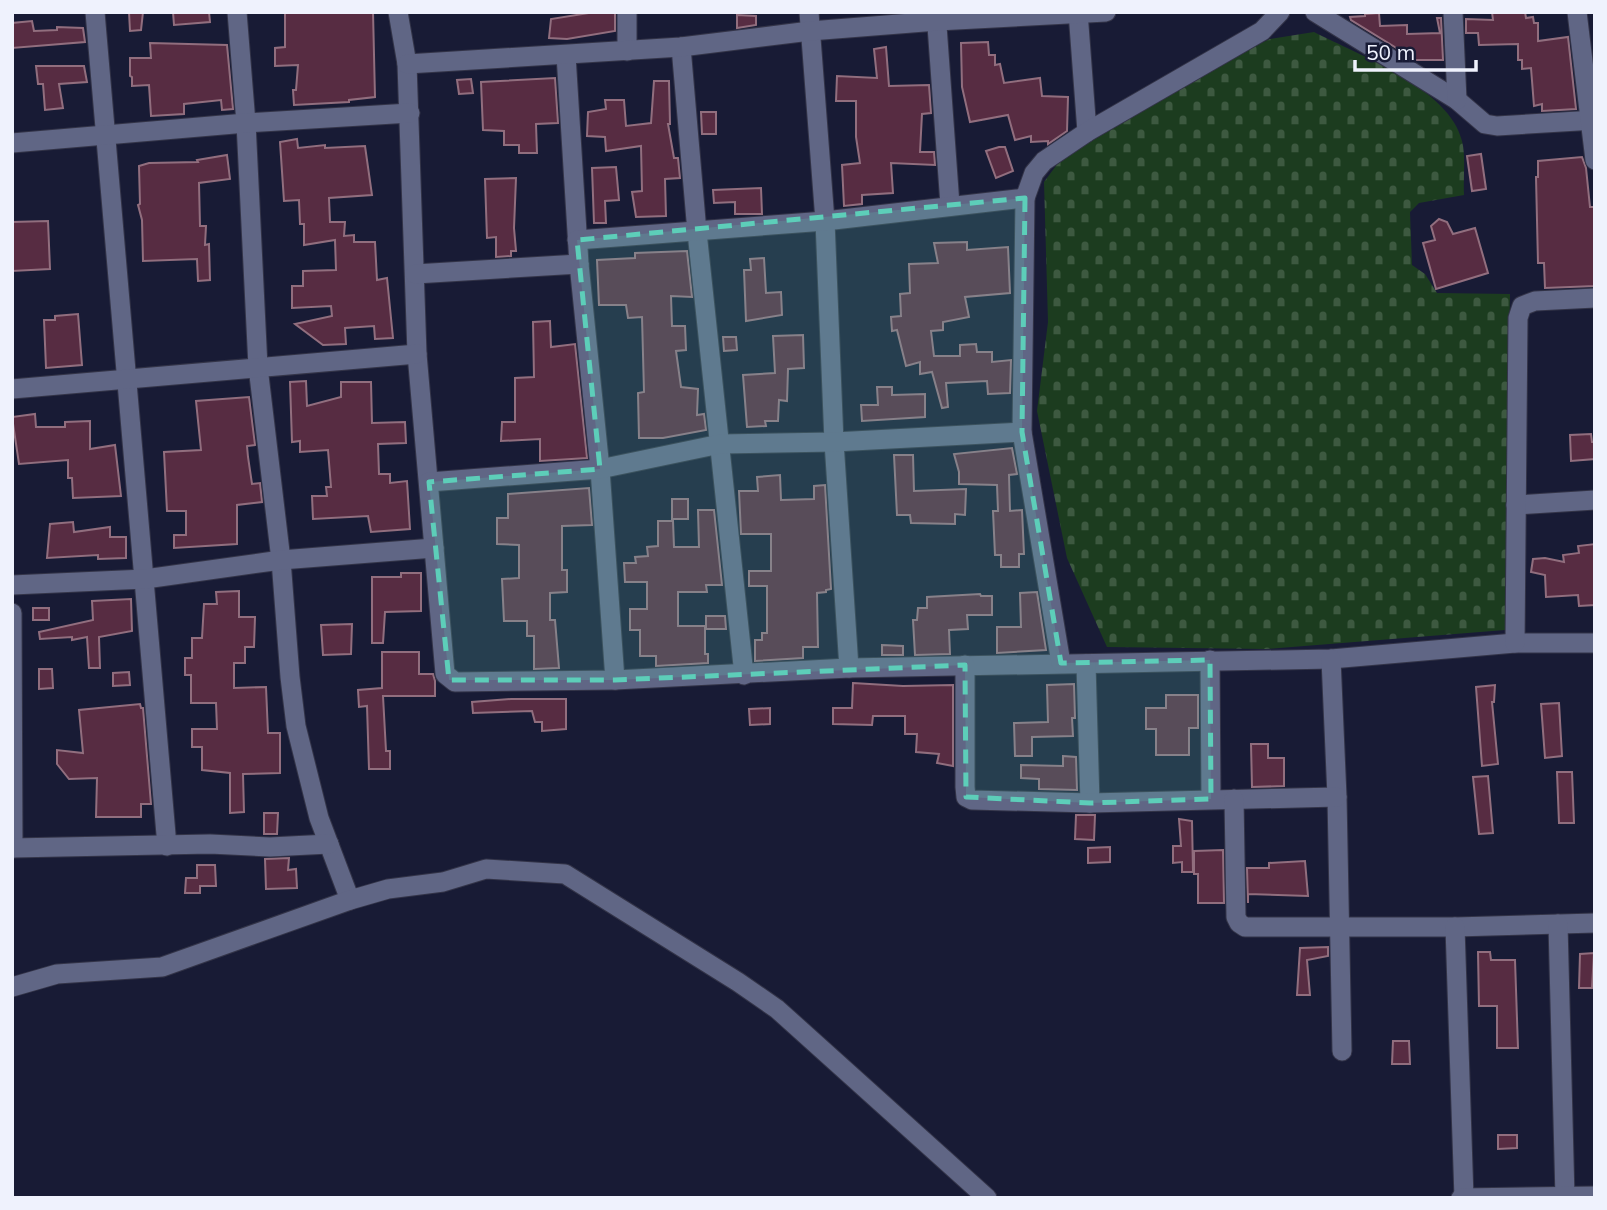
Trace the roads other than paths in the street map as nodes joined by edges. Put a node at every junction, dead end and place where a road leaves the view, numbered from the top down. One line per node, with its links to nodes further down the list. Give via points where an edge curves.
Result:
1 (94, 12): 22 (street)
2 (237, 12): 20 (street)
3 (398, 12): 16 (street)
4 (627, 12): 14 (street)
5 (1106, 12): 10 (street)
6 (1280, 12): 21 (street, via 1262,31)
7 (1315, 12): 17 (street)
8 (1453, 12): 17 (street)
9 (1577, 12): 19 (street)
10 (1078, 13): 11 (street); 21 (street)
11 (936, 16): 12 (street); 26 (street)
12 (809, 21): 13 (street); 27 (street)
13 (681, 47): 14 (street); 28 (street)
14 (627, 51): 15 (street)
15 (566, 55): 16 (street); 29 (street)
16 (407, 64): 18 (street)
17 (1457, 100): 19 (street, via 1473,117 1497,126)
18 (410, 113): 20 (street); 31 (street)
19 (1592, 121): 24 (street)
20 (246, 122): 22 (street); 34 (street)
21 (1087, 132): 25 (street, via 1044,161 1034,173)
22 (106, 134): 23 (street); 35 (street)
23 (12, 143)
24 (1595, 160)
25 (1026, 198): 26 (street); 37 (street)
26 (950, 205): 27 (street)
27 (825, 221): 28 (street); 38 (street)
28 (697, 232): 29 (street); 39 (street)
29 (577, 240): 30 (street)
30 (579, 264): 31 (street); 40 (street)
31 (415, 274): 33 (street)
32 (1595, 298): 43 (street, via 1522,306 1518,318)
33 (418, 354): 34 (street); 41 (street)
34 (258, 367): 35 (street); 45 (street)
35 (125, 379): 36 (street); 46 (street)
36 (12, 389)
37 (1022, 432): 38 (street); 53 (street)
38 (834, 442): 39 (street); 56 (street)
39 (720, 444): 40 (street); 57 (street)
40 (600, 469): 41 (street); 58 (street)
41 (429, 482): 44 (street)
42 (1595, 500): 43 (street)
43 (1516, 505): 49 (street)
44 (434, 548): 45 (street); 58 (street, via 449,680)
45 (281, 560): 46 (street); 63 (street, via 296,726)
46 (145, 579): 47 (street); 64 (street)
47 (12, 585)
48 (12, 613): 65 (street)
49 (1515, 643): 50 (street); 51 (street)
50 (1595, 643)
51 (1331, 659): 52 (street); 59 (street)
52 (1210, 660): 54 (street); 60 (street)
53 (1061, 663): 54 (street); 55 (street)
54 (1086, 664): 62 (street)
55 (965, 665): 56 (street); 62 (street, via 966,797)
56 (849, 668): 57 (street)
57 (744, 675): 58 (street)
58 (615, 680)
59 (1337, 797): 61 (street); 69 (street)
60 (1211, 799): 61 (street); 62 (street)
61 (1234, 799): 69 (street, via 1238,923 1245,927)
62 (1090, 803)
63 (328, 844): 64 (street); 66 (street)
64 (167, 846): 65 (street)
65 (13, 848)
66 (350, 900): 71 (street, via 162,967 57,974); 74 (street, via 486,869 565,874 777,1009)
67 (1595, 923): 68 (street)
68 (1558, 924): 70 (street); 76 (street)
69 (1339, 926): 70 (street); 72 (street)
70 (1455, 927): 75 (street)
71 (12, 987)
72 (1342, 1051)
73 (1595, 1196): 76 (street)
74 (987, 1198)
75 (1463, 1198): 76 (street)
76 (1564, 1198)

